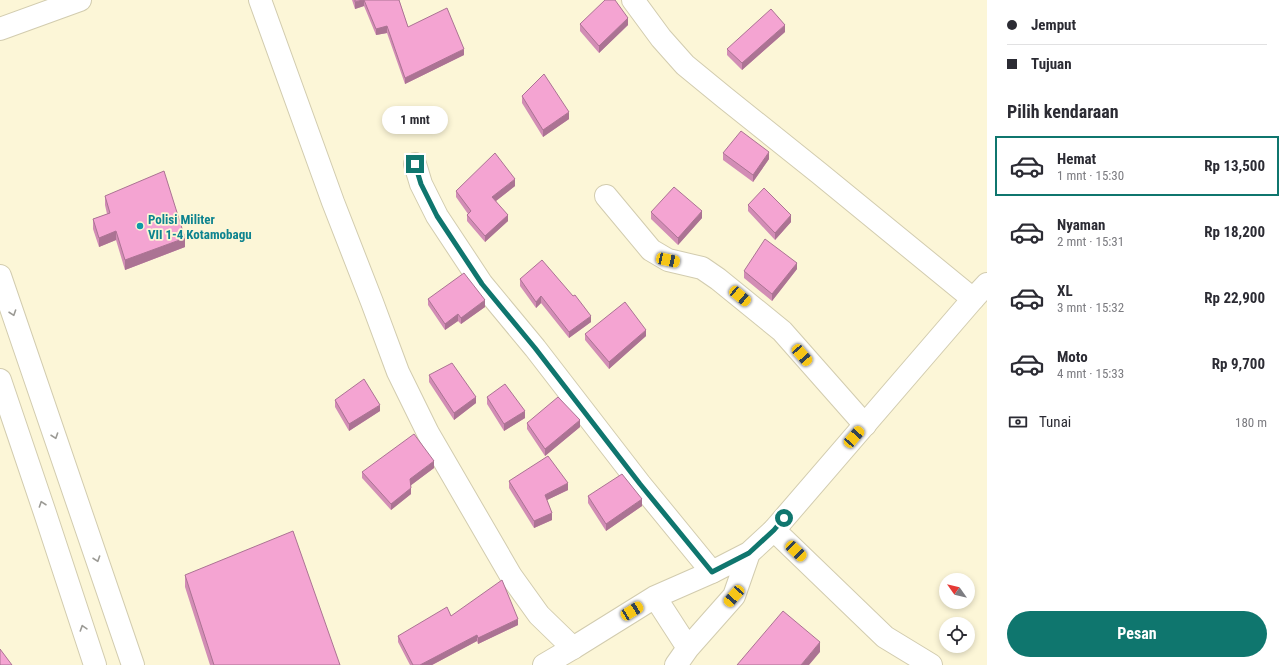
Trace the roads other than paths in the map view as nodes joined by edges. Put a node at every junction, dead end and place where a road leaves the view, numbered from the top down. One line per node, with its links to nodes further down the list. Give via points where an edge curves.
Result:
1 (80, 0): 4 (main road)
2 (260, 0): 15 (main road, via 398,372 424,426 511,576 539,615)
3 (633, 0): 8 (main road, via 685,65 819,173)
4 (0, 29)
5 (415, 164): 13 (main road, via 421,184 437,216 482,284)
6 (606, 196): 10 (main road, via 651,250 668,260 702,268 782,331)
7 (0, 276): 18 (main road, one-way to 18)
8 (980, 292): 10 (main road)
9 (0, 380): 17 (main road, one-way to 9)
10 (865, 425): 11 (main road)
11 (774, 530): 12 (main road); 20 (main road, via 885,637)
12 (749, 553): 13 (main road); 16 (main road, via 734,596)
13 (712, 572): 14 (main road)
14 (655, 597): 15 (main road); 16 (main road)
15 (573, 648): 19 (main road)
16 (682, 657)
17 (95, 665)
18 (134, 665)
19 (544, 665)
20 (931, 665)

